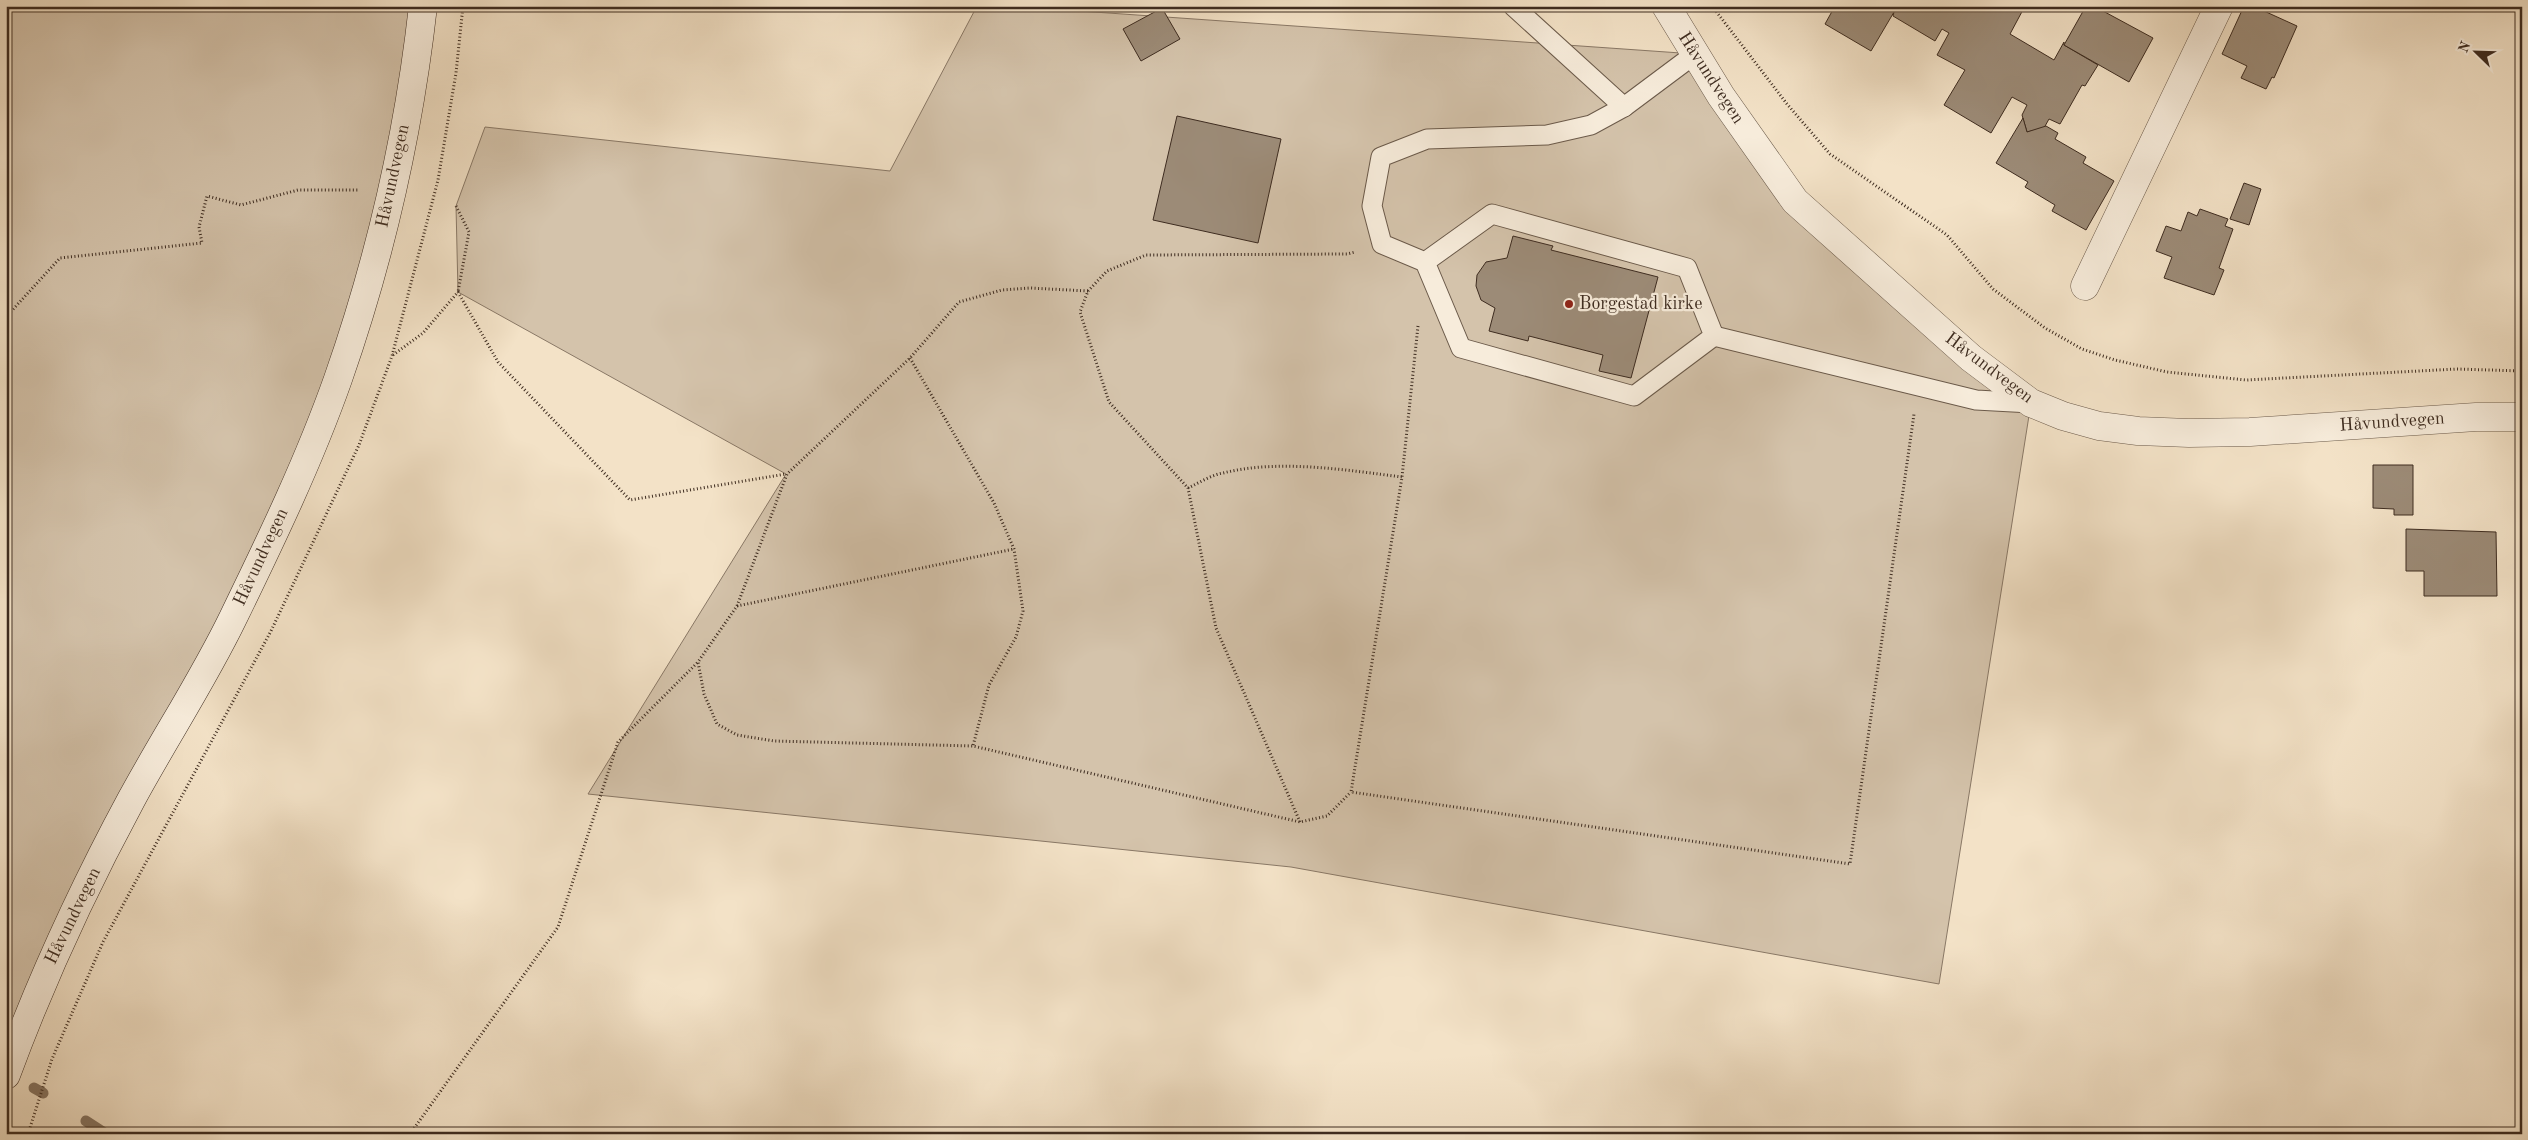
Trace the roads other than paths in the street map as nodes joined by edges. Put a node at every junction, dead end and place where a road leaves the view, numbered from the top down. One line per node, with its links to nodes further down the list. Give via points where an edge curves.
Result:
1 (423, 6): 12 (street, Håvundvegen, via 386,217 334,388 306,462 232,620 130,801 80,900 44,976)
2 (1513, 6): 6 (lane)
3 (1666, 6): 5 (street, Håvundvegen)
4 (2219, 6): 8 (street)
5 (1695, 54): 6 (lane); 10 (street, Håvundvegen, via 1796,201 1971,358)
6 (1624, 107): 7 (lane, via 1591,125 1547,135 1427,139 1381,157 1372,206 1382,244)
7 (1425, 262): 9 (lane, via 1492,214 1687,268); 9 (lane, via 1461,348 1634,396)
8 (2085, 286)
9 (1714, 336): 10 (lane, via 1976,400)
10 (2031, 402): 11 (street, Håvundvegen, via 2063,416 2099,426 2189,433)
11 (2522, 417)
12 (6, 1075)

